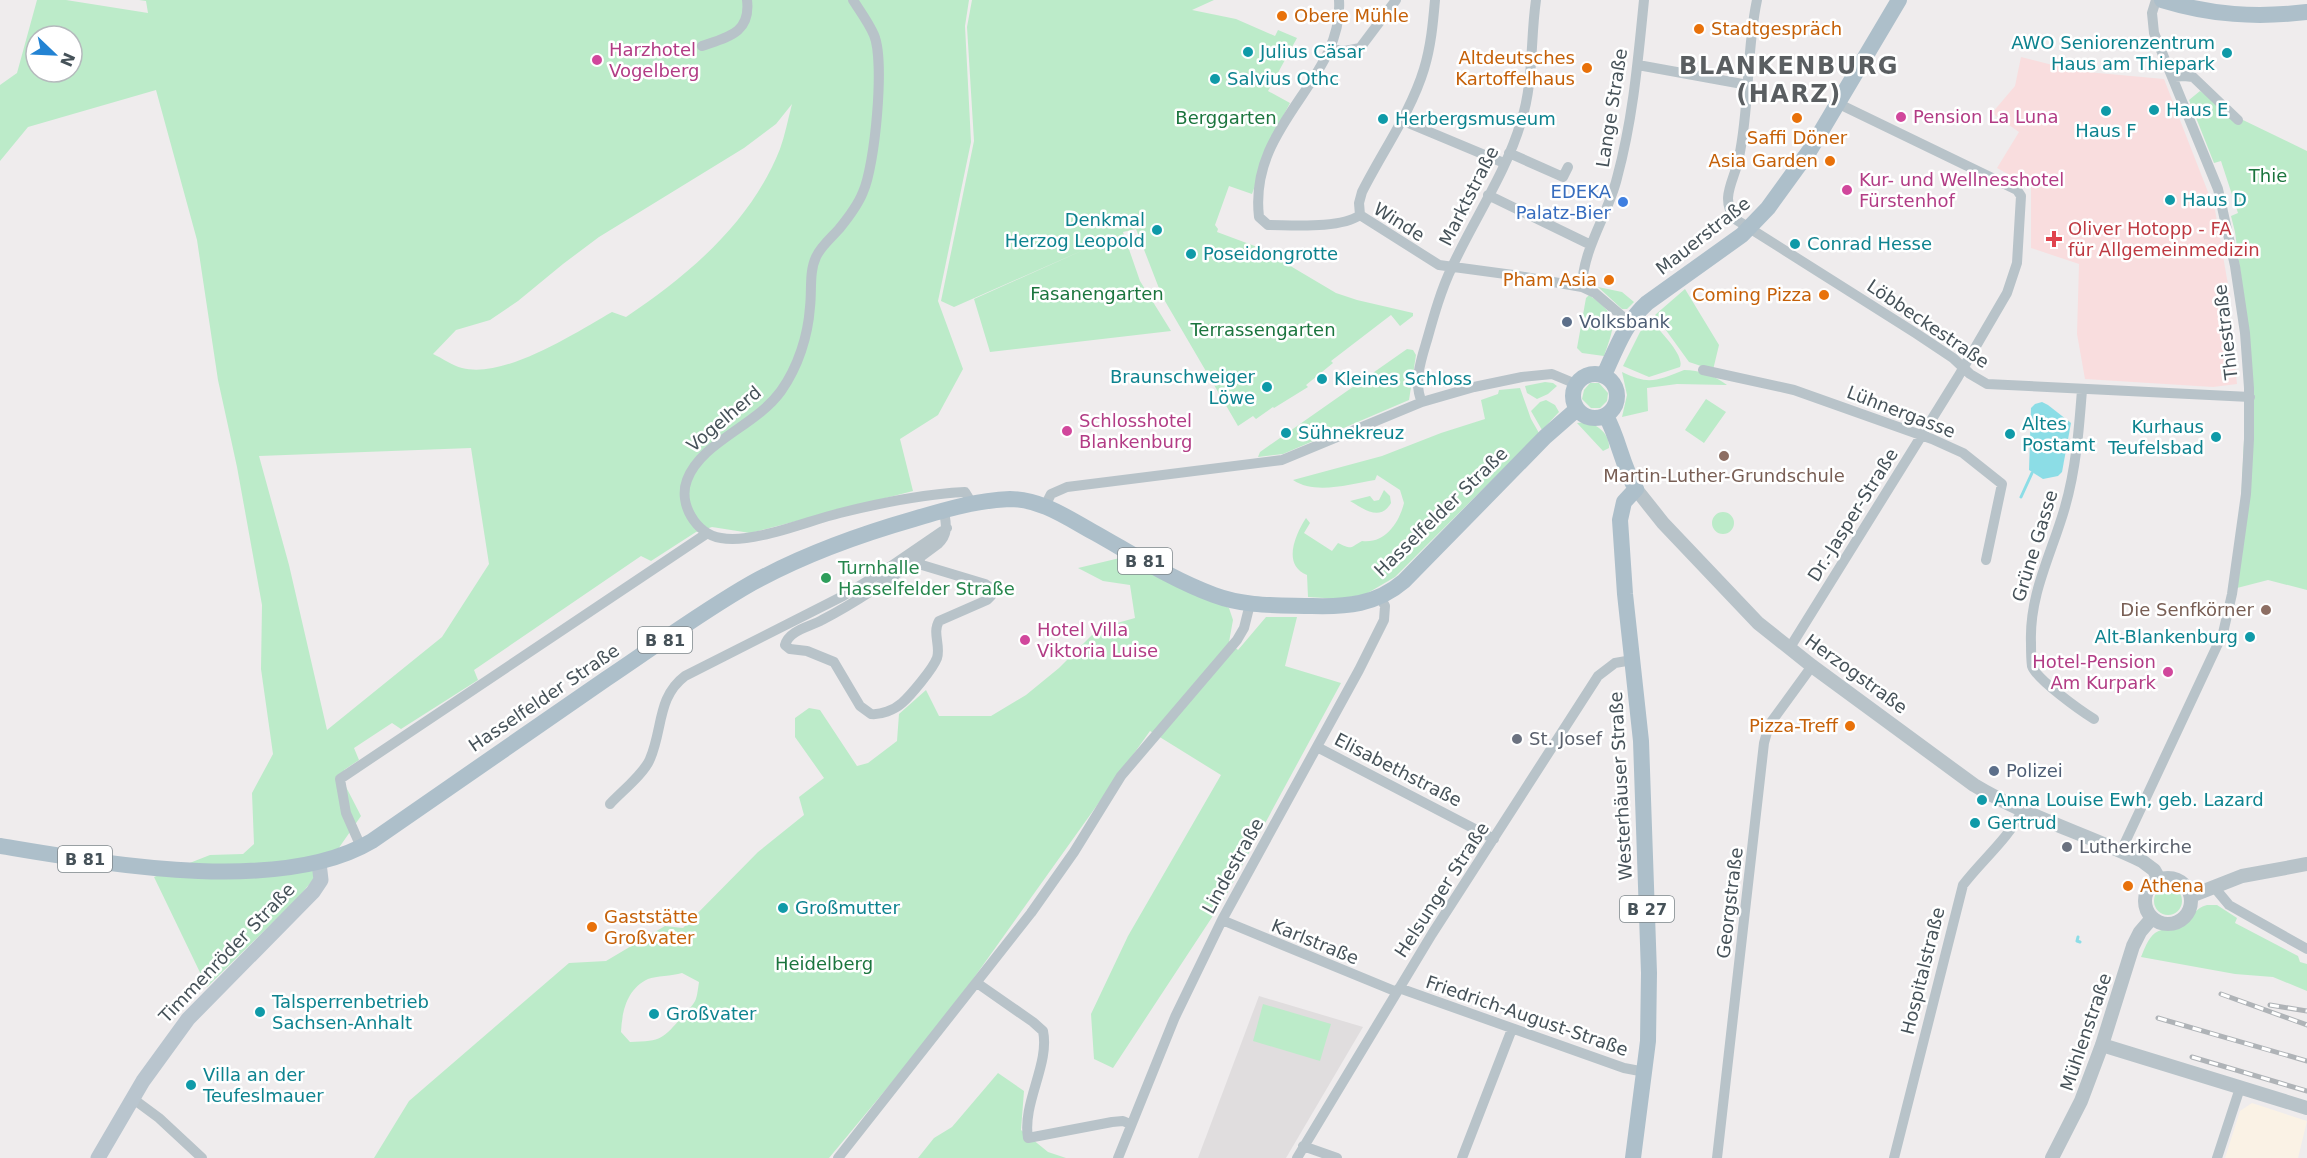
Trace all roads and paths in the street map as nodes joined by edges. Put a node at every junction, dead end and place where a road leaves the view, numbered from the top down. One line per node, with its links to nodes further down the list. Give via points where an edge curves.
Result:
1 (747, 0): 13 (street, via 748,13 735,34)
2 (853, 0): 45 (street, Vogelherd, via 874,36 879,67 870,170 864,191 846,220 816,257 808,327 789,378 769,406 691,469 685,483 685,500 694,522)
3 (1339, 0): 14 (street)
4 (1396, 0): 14 (street, via 1360,48)
5 (1435, 0): 19 (street, via 1424,70)
6 (1536, 0): 21 (street, Marktstraße, via 1528,94)
7 (1644, 0): 15 (street, Lange Straße)
8 (1757, 0): 17 (street)
9 (1899, 0): 18 (main road, Mauerstraße)
10 (2156, 0): 16 (street, Thiestraße, via 2151,13 2154,33)
11 (2162, 0): 12 (main road, via 2227,15)
12 (2307, 12)
13 (702, 46)
14 (1331, 49): 24 (street, Winde, via 1273,142 1258,183 1260,217 1268,225 1293,225 1349,221)
15 (1638, 65): 17 (street); 26 (street, Lange Straße, via 1629,132 1616,182)
16 (2172, 77): 20 (street, via 2193,77); 35 (street, Thiestraße, via 2218,189 2235,266)
17 (1748, 85): 25 (street, Löbbeckestraße, via 1739,158 1727,198 1730,212)
18 (1837, 103): 25 (main road, Mauerstraße, via 1800,165); 30 (street, Dr.-Jasper-Straße, via 2020,193 2019,249 2014,274 2002,303)
19 (1401, 120): 21 (street); 24 (street, via 1362,192)
20 (2238, 120)
21 (1507, 158): 22 (street, via 1563,177); 23 (street, Marktstraße)
22 (1569, 167)
23 (1488, 195): 26 (street); 27 (street, Marktstraße)
24 (1360, 216): 27 (street, Winde, via 1424,257)
25 (1750, 228): 29 (main road, Mauerstraße, via 1647,303); 30 (street, Löbbeckestraße, via 1917,334)
26 (1591, 244): 28 (street, Lange Straße)
27 (1451, 268): 28 (street, Winde); 36 (street, Marktstraße, via 1420,365)
28 (1582, 287): 29 (street, via 1602,298)
29 (1629, 322): 32 (main road, Mauerstraße)
30 (1962, 368): 34 (street, Löbbeckestraße, via 1987,384); 39 (street, Dr.-Jasper-Straße)
31 (1703, 370): 39 (street, Lühnergasse, via 1794,390)
32 (1604, 375): 33 (main road, via 1587,375); 38 (main road, via 1617,395 1614,408)
33 (1576, 384): 36 (street, via 1558,375 1533,375); 37 (main road, via 1573,396)
34 (2082, 390): 35 (street, Löbbeckestraße); 53 (street, Grüne Gasse, via 2074,471 2035,595 2032,666 2048,686)
35 (2250, 397): 60 (street, Thiestraße, via 2246,494 2223,633)
36 (1422, 402): 42 (street, via 1282,460 1067,487 1051,494)
37 (1577, 409): 38 (main road, via 1588,417); 48 (main road, Hasselfelder Straße / B 81, via 1418,567)
38 (1606, 416): 40 (main road, Herzogstraße)
39 (1922, 436): 47 (street, Lühnergasse, via 1963,453 2002,484); 50 (street, Dr.-Jasper-Straße)
40 (1636, 489): 50 (street, Herzogstraße, via 1725,589); 51 (main road, Westerhäuser Straße / B 27, via 1624,502 1620,520)
41 (973, 505): 42 (main road, Hasselfelder Straße / B 81, via 1013,499); 43 (main road, Hasselfelder Straße / B 81); 45 (street, via 964,492 941,493 839,513 741,539)
42 (1045, 506): 49 (main road, Hasselfelder Straße / B 81, via 1199,589)
43 (944, 511): 44 (street); 59 (main road, Hasselfelder Straße / B 81, via 832,546 744,588)
44 (947, 528): 46 (street, via 945,538); 55 (street, via 843,596 673,685 647,765)
45 (706, 534): 59 (street, via 340,779 346,813)
46 (918, 559): 46 (street, via 786,640 790,649 834,662 860,706 871,714 884,713 901,704 934,664 939,621 991,596 991,588 985,584 922,565)
47 (1986, 560)
48 (1380, 597): 49 (main road, Hasselfelder Straße / B 81, via 1340,606); 54 (street, Lindestraße, via 1385,606 1384,620)
49 (1250, 604): 69 (street, via 1237,640 1121,776 1074,852)
50 (1789, 649): 52 (street, Herzogstraße)
51 (1632, 660): 57 (street, Helsunger Straße, via 1615,663 1598,676); 73 (main road, Westerhäuser Straße / B 27, via 1641,741 1647,889 1649,1014)
52 (1812, 666): 56 (street, Herzogstraße, via 1974,784); 87 (street, Georgstraße, via 1772,720 1765,737)
53 (2094, 719)
54 (1317, 747): 57 (street, Elisabethstraße); 67 (street, Lindestraße)
55 (610, 804)
56 (2022, 811): 60 (street, Herzogstraße); 88 (street, Hospitalstraße, via 2008,835 1963,885)
57 (1494, 838): 70 (street, Helsunger Straße)
58 (0, 846): 61 (main road, Hasselfelder Straße / B 81, via 170,868 244,870)
59 (361, 847): 61 (main road, Hasselfelder Straße / B 81)
60 (2121, 851): 63 (street, Herzogstraße, via 2148,865)
61 (319, 862): 75 (main road, Timmenröder Straße, via 321,880 313,891 188,1019)
62 (2307, 864): 64 (street, via 2242,876)
63 (2159, 879): 65 (street, via 2179,880); 66 (street, via 2145,896)
64 (2214, 887): 65 (street); 68 (street, via 2229,905)
65 (2191, 897): 66 (street, via 2189,912 2177,922 2162,923)
66 (2152, 918): 72 (street, Mühlenstraße, via 2133,946)
67 (1222, 920): 70 (street, Karlstraße); 77 (street, Lindestraße)
68 (2307, 949)
69 (977, 983): 77 (street, via 1043,1032 1044,1048 1027,1121 1029,1138 1112,1122); 81 (street)
70 (1398, 990): 71 (street, Friedrich-August-Straße); 78 (street, Helsunger Straße)
71 (1512, 1029): 73 (street, Friedrich-August-Straße); 85 (street)
72 (2102, 1045): 74 (street); 89 (street, Mühlenstraße, via 2081,1101)
73 (1645, 1072): 86 (main road, Westerhäuser Straße / B 27)
74 (2240, 1088): 76 (street); 90 (street)
75 (132, 1098): 79 (main road, Timmenröder Straße); 80 (street)
76 (2307, 1108)
77 (1130, 1124): 82 (street, Lindestraße)
78 (1303, 1146): 83 (street, Helsunger Straße); 84 (street)
79 (98, 1158)
80 (202, 1158)
81 (838, 1158)
82 (1118, 1158)
83 (1297, 1158)
84 (1337, 1158)
85 (1462, 1158)
86 (1633, 1158)
87 (1717, 1158)
88 (1894, 1158)
89 (2052, 1158)
90 (2217, 1158)

